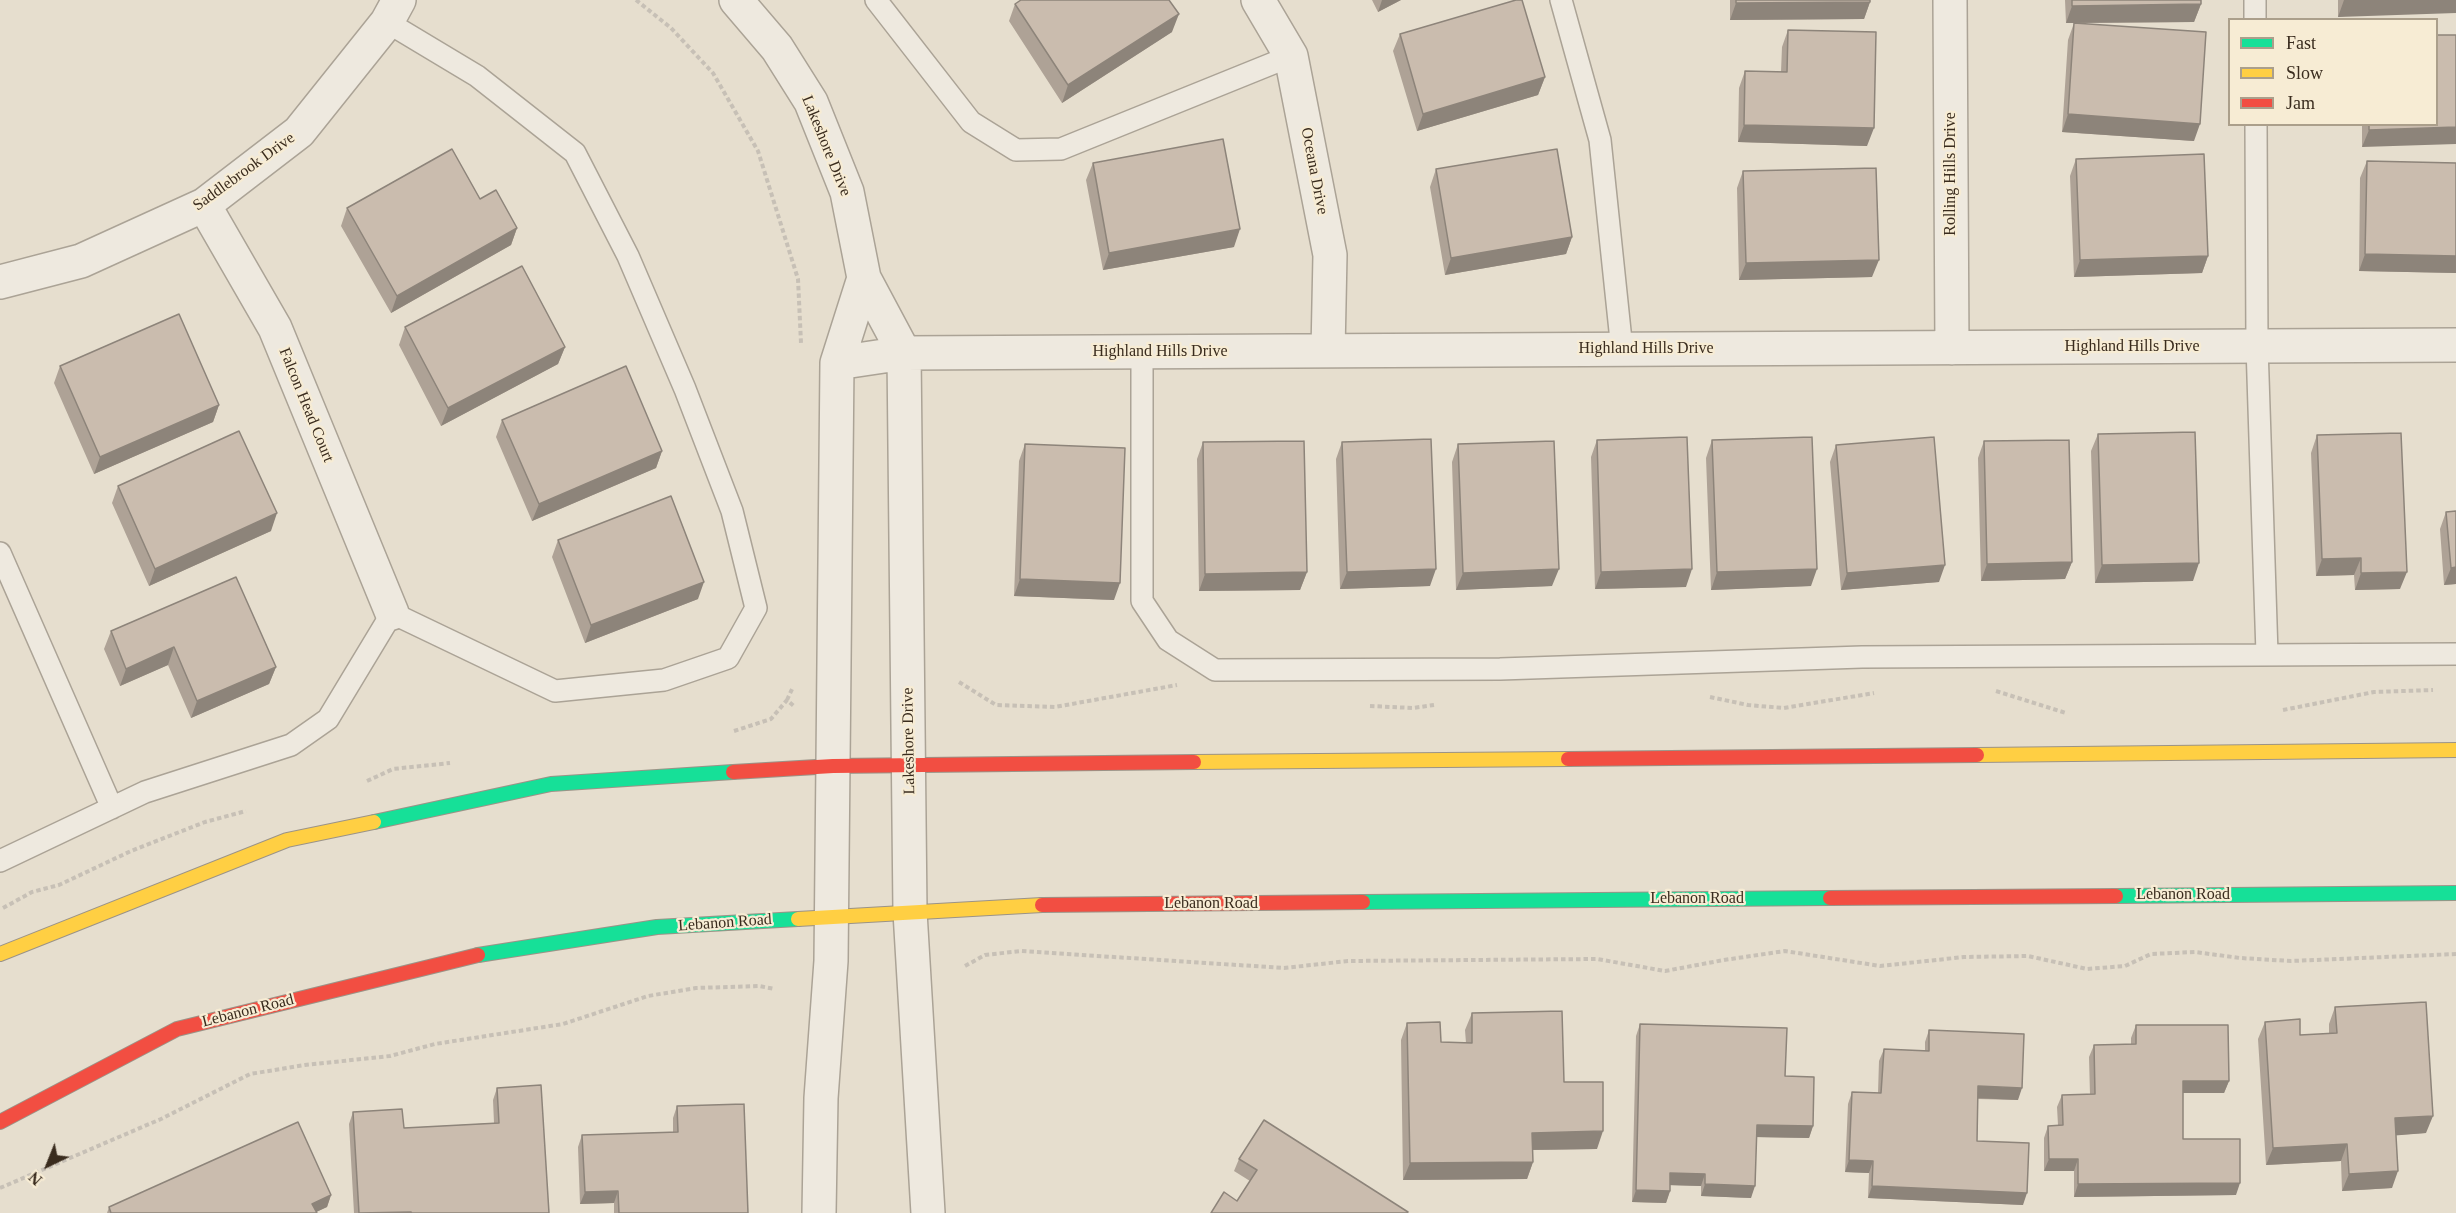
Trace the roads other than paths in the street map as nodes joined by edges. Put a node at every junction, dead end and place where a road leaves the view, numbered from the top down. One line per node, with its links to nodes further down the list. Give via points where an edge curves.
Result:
1 (736, 0): 12 (street, Lakeshore Drive, via 777,48 811,102 847,192)
2 (876, 0): 9 (lane, via 971,122 1016,150 1061,148)
3 (1258, 0): 9 (street, Oceana Drive)
4 (1561, 0): 17 (lane, via 1600,141)
5 (1950, 0): 16 (street, Rolling Hills Drive)
6 (2255, 0): 8 (lane)
7 (393, 11): 11 (street, Saddlebrook Drive, via 299,132); 23 (lane, via 575,153 628,256 685,389 732,511 756,608 728,658 664,680 555,691)
8 (2255, 18)
9 (1291, 56): 18 (street, Oceana Drive, via 1330,255)
10 (2256, 126): 15 (lane)
11 (204, 205): 13 (street, Saddlebrook Drive, via 81,261); 23 (street, Falcon Head Court, via 275,328)
12 (864, 278): 20 (street, Lakeshore Drive); 21 (street, Lakeshore Drive)
13 (0, 282)
14 (2456, 345): 15 (street, Highland Hills Drive)
15 (2257, 346): 16 (street, Highland Hills Drive); 24 (lane)
16 (1952, 348): 17 (street, Highland Hills Drive)
17 (1622, 350): 18 (street, Highland Hills Drive)
18 (1328, 351): 19 (street, Highland Hills Drive)
19 (1142, 352): 20 (street, Highland Hills Drive); 24 (lane, via 1142,601 1168,640 1215,670 1500,669 1862,657)
20 (904, 353): 21 (street, Highland Hills Drive); 27 (street, Lakeshore Drive)
21 (837, 363): 28 (street, Lakeshore Drive)
22 (0, 553): 29 (lane)
23 (392, 613): 29 (lane, via 328,719 291,745 145,792)
24 (2267, 654): 25 (lane)
25 (2456, 654)
26 (2456, 750): 27 (main road)
27 (909, 765): 28 (main road); 32 (street, Lakeshore Drive)
28 (833, 766): 33 (street, Lakeshore Drive); 34 (main road, via 551,784 287,840)
29 (112, 808): 30 (lane)
30 (0, 861)
31 (2456, 893): 32 (main road, Lebanon Road, via 1047,905)
32 (910, 912): 33 (main road, Lebanon Road); 37 (street, Lakeshore Drive)
33 (831, 916): 35 (main road, Lebanon Road, via 657,927 487,953 188,1026); 36 (street, Lakeshore Drive)
34 (0, 954)
35 (0, 1122)
36 (819, 1213)
37 (928, 1213)

